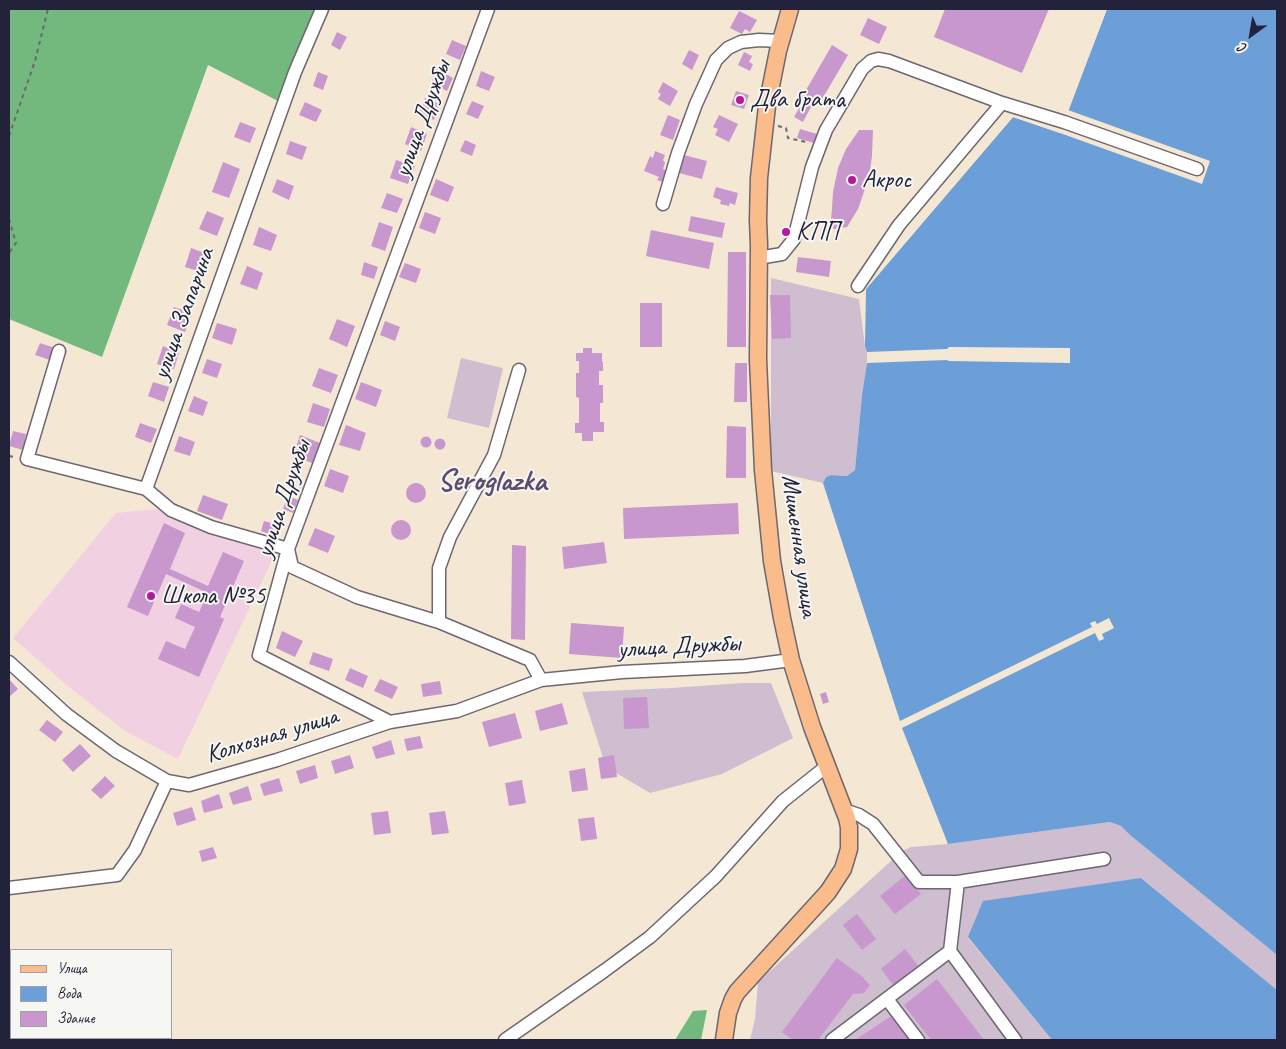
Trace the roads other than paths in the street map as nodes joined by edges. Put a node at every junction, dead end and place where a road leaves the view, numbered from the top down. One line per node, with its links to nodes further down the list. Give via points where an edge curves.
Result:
1 (322, 9): 12 (street, улица Запарина, via 295,72)
2 (488, 9): 13 (street, улица Дружбы)
3 (790, 9): 4 (main road, Мишенная улица)
4 (781, 41): 7 (street, via 741,42 728,48 716,60 696,104); 8 (main road, Мишенная улица, via 761,153)
5 (1002, 103): 6 (street); 8 (street, via 889,61 871,61 862,69 826,130 812,167 794,239 782,254); 9 (street, via 899,225)
6 (1197, 169)
7 (663, 204)
8 (758, 258): 15 (main road, Мишенная улица, via 763,470 772,561)
9 (858, 286)
10 (59, 351): 12 (street, via 27,459)
11 (519, 370): 14 (street, via 494,455 450,537 439,568)
12 (146, 489): 13 (street, via 179,514 211,527)
13 (288, 549): 14 (street, via 292,567 357,597); 18 (street, улица Дружбы, via 259,655)
14 (439, 622): 17 (street, via 530,660)
15 (791, 660): 17 (street, улица Дружбы); 19 (main road, Мишенная улица)
16 (9, 662): 20 (street, via 66,714)
17 (541, 680): 18 (street, улица Дружбы, via 457,711)
18 (390, 722): 20 (street, Колхозная улица, via 189,785)
19 (827, 766): 21 (main road, Мишенная улица); 27 (street, via 783,801 716,876 650,937)
20 (164, 785): 24 (street, via 135,850 117,875)
21 (844, 810): 23 (street, via 873,824 919,882); 28 (main road, Мишенная улица, via 850,849 843,869 822,900 737,992 728,1013)
22 (1104, 859): 23 (street)
23 (958, 882): 25 (street)
24 (9, 888)
25 (950, 951): 26 (street); 31 (street)
26 (887, 999): 29 (street); 30 (street)
27 (505, 1040)
28 (724, 1040)
29 (832, 1040)
30 (918, 1040)
31 (1016, 1040)

